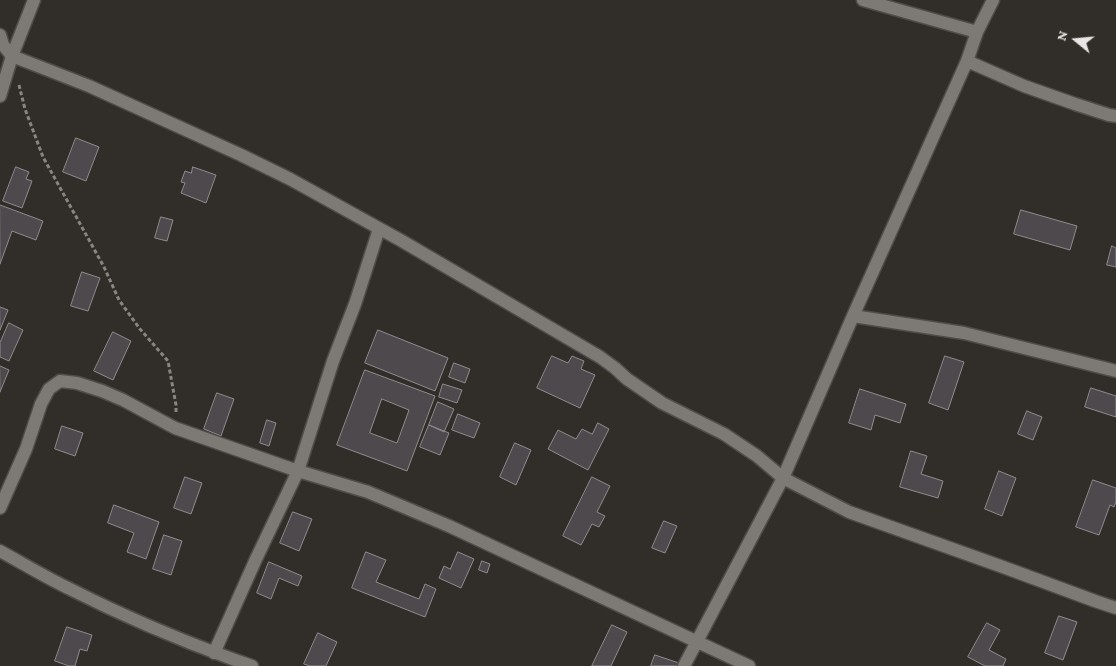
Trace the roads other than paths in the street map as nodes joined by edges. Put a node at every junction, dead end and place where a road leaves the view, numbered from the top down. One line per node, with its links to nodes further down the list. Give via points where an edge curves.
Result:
1 (34, 0): 6 (street)
2 (863, 0): 4 (street)
3 (993, 0): 4 (street)
4 (977, 32): 7 (street)
5 (0, 35): 6 (street)
6 (12, 56): 8 (street); 10 (street, via 89,86 241,155)
7 (967, 61): 9 (street, via 1024,86); 11 (street)
8 (0, 96)
9 (1116, 116)
10 (380, 229): 13 (street); 14 (street, via 600,357 662,403 745,447)
11 (853, 316): 12 (street, via 964,333); 14 (street)
12 (1116, 371)
13 (298, 471): 15 (street, via 175,428 116,397 60,381 49,389 41,404 26,449); 18 (street, via 368,492 449,526); 19 (street)
14 (782, 478): 17 (street, via 848,512); 18 (street)
15 (0, 508)
16 (0, 551): 19 (street, via 67,588)
17 (1116, 608)
18 (696, 642): 21 (street); 22 (street)
19 (214, 653): 20 (street)
20 (252, 666)
21 (684, 666)
22 (749, 666)

